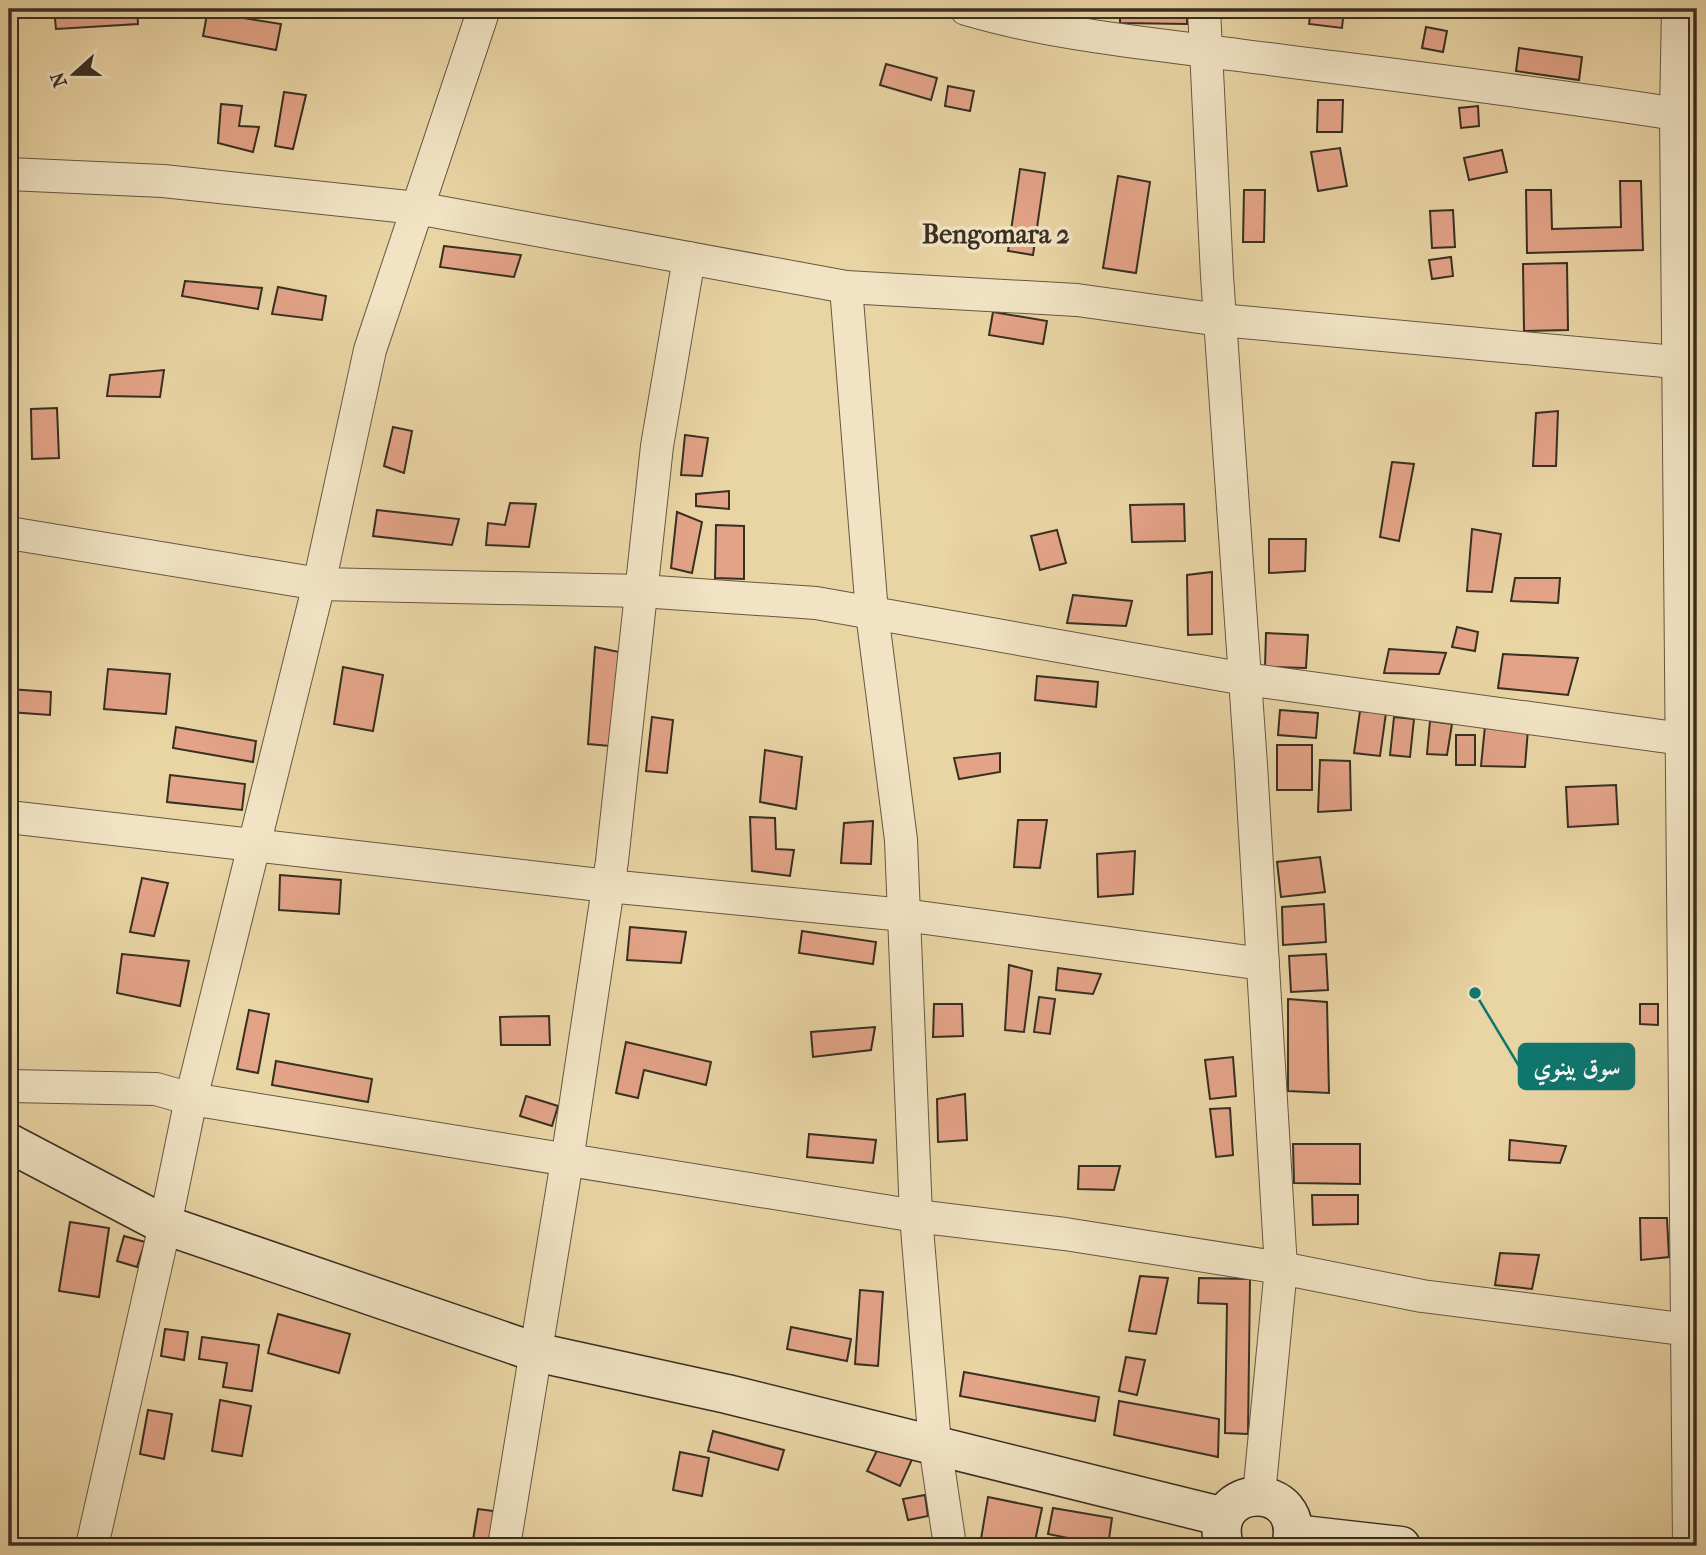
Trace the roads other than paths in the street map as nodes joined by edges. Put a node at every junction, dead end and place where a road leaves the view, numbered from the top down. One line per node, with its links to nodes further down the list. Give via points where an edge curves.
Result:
1 (484, 9): 8 (street)
2 (966, 9): 5 (street, via 1100,38)
3 (1204, 9): 5 (street)
4 (1678, 9): 6 (street)
5 (1205, 51): 6 (street); 11 (street)
6 (1676, 114): 12 (street)
7 (9, 174): 8 (street, via 163,181)
8 (417, 208): 9 (street); 14 (street, via 370,350)
9 (689, 258): 10 (street); 15 (street, via 657,446)
10 (846, 287): 11 (street, via 1077,300); 16 (street)
11 (1220, 320): 12 (street); 17 (street)
12 (1688, 363): 18 (street)
13 (9, 533): 14 (street)
14 (319, 584): 15 (street); 20 (street)
15 (641, 591): 16 (street, via 817,603); 21 (street)
16 (872, 613): 17 (street); 22 (street, via 901,840)
17 (1245, 679): 18 (street); 23 (street)
18 (1690, 740): 24 (street)
19 (9, 817): 20 (street)
20 (254, 845): 21 (street); 26 (street)
21 (608, 886): 22 (street); 28 (street)
22 (904, 915): 23 (street); 29 (street)
23 (1263, 964): 31 (street)
24 (1691, 1023): 32 (street)
25 (9, 1086): 26 (street, via 156,1089)
26 (191, 1099): 28 (street); 30 (street)
27 (9, 1143): 30 (street)
28 (567, 1161): 29 (street); 33 (street)
29 (916, 1216): 31 (street); 34 (street)
30 (165, 1225): 33 (street); 38 (street)
31 (1281, 1268): 32 (street, via 1422,1296); 35 (street)
32 (1692, 1330): 42 (street)
33 (536, 1352): 34 (street); 39 (street)
34 (936, 1445): 36 (street); 40 (street)
35 (1259, 1495): 36 (street, via 1232,1505); 37 (street, via 1285,1507)
36 (1224, 1531)
37 (1311, 1541): 41 (street)
38 (92, 1546)
39 (504, 1546)
40 (950, 1546)
41 (1401, 1546)
42 (1689, 1546)

